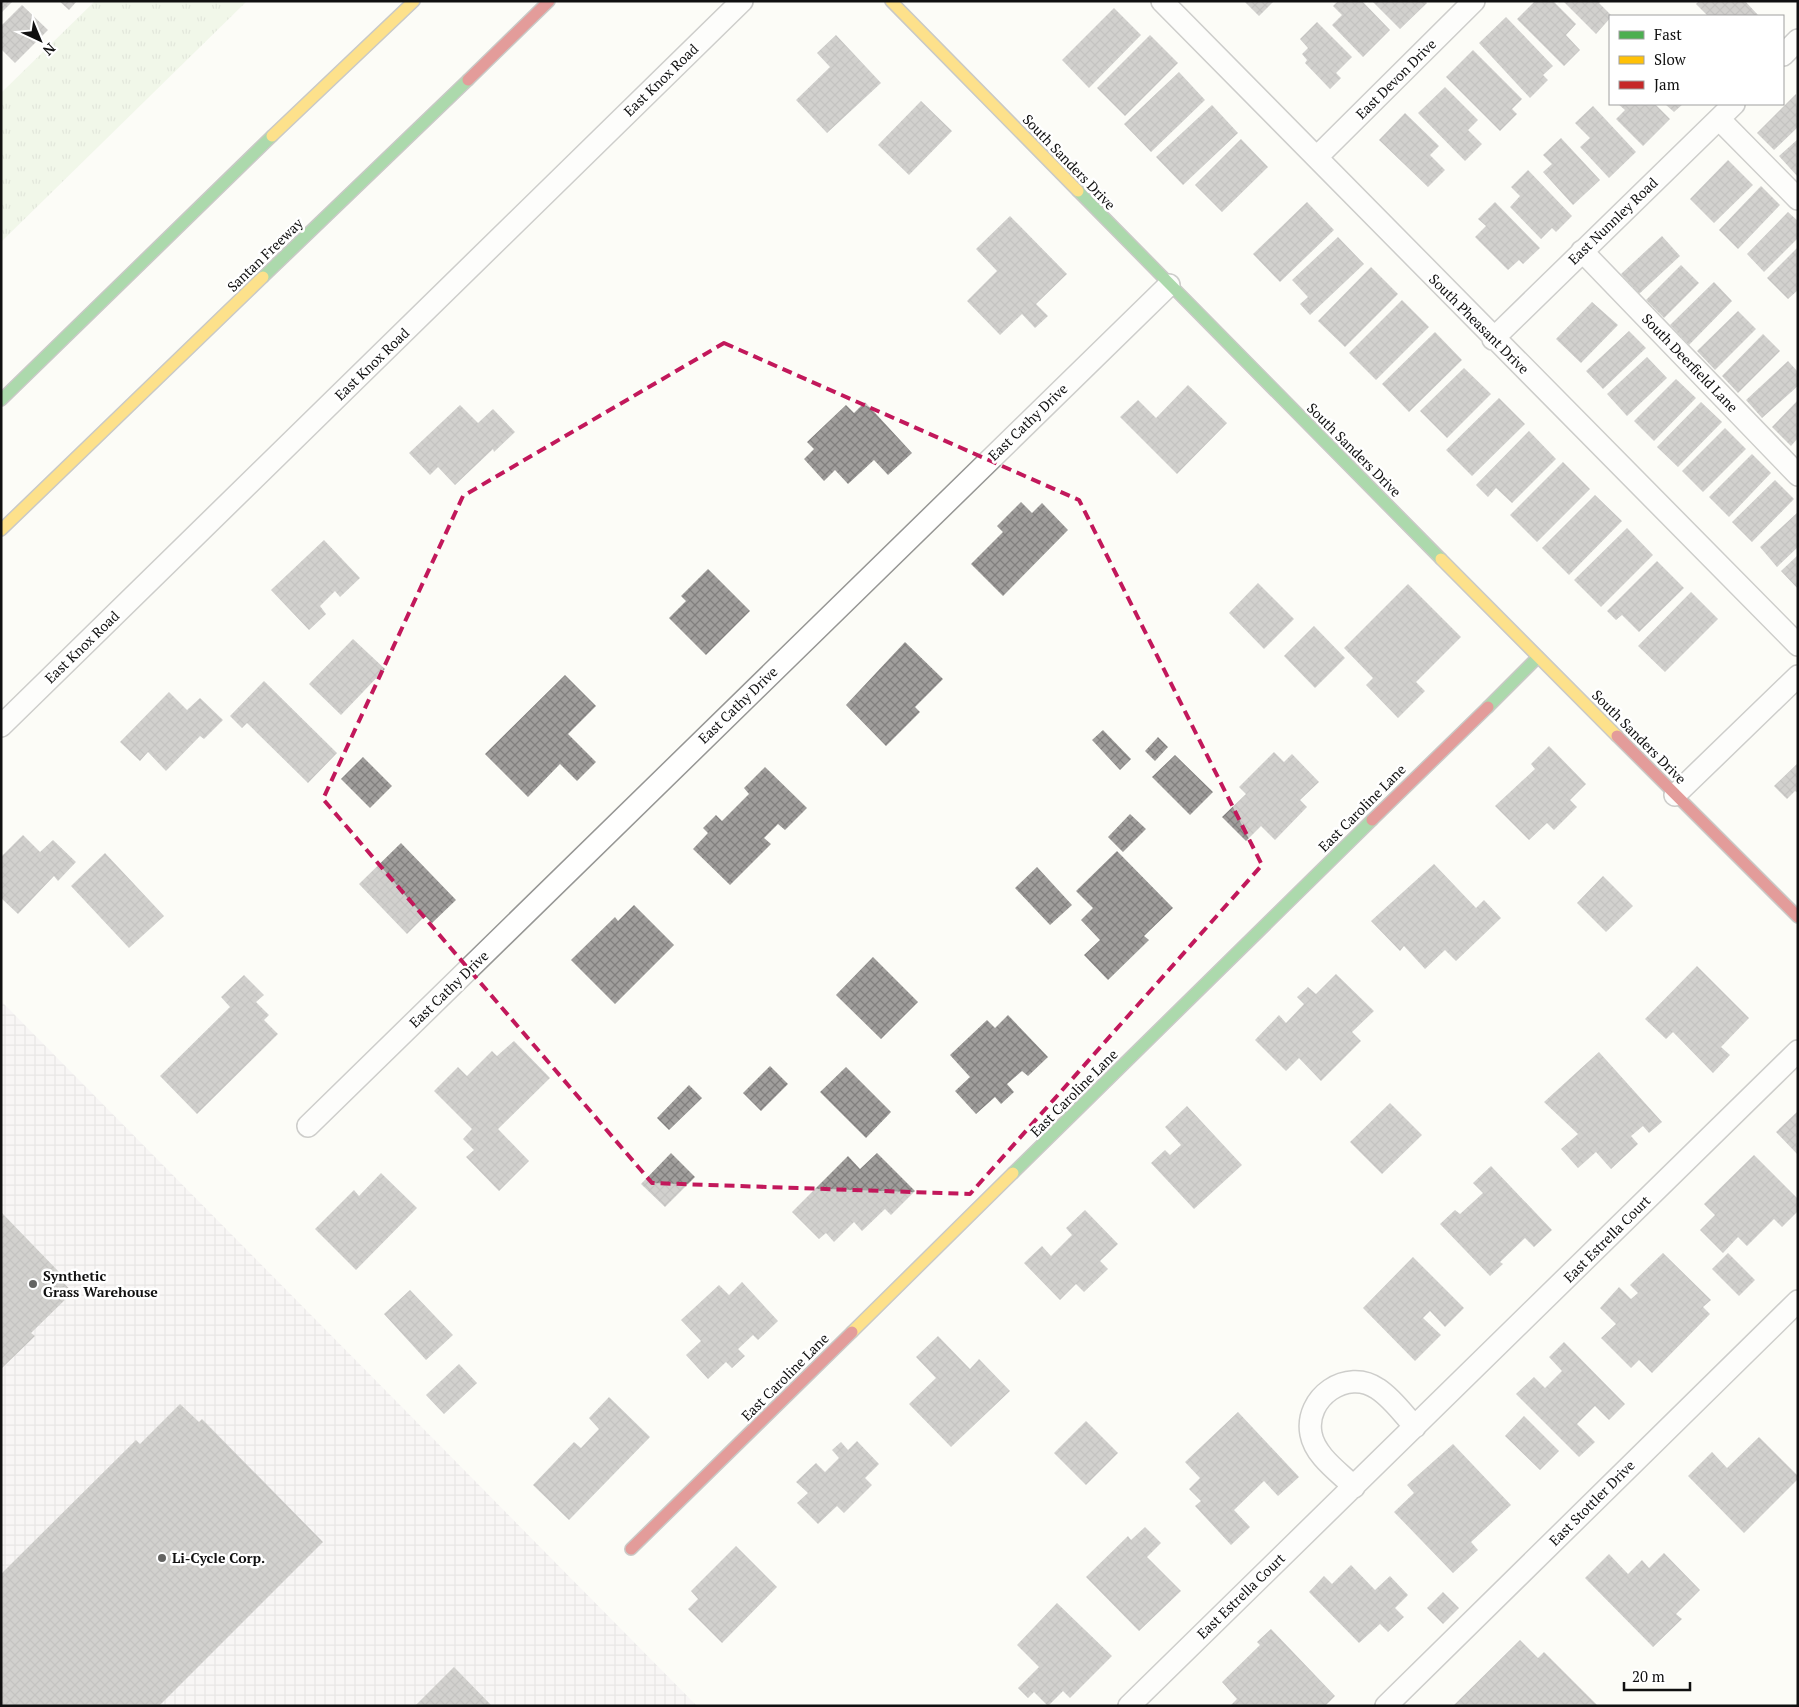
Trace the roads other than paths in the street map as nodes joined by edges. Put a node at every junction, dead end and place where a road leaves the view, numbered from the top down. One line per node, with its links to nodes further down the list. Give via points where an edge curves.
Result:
1 (414, 1): 16 (main road, via 170,233)
2 (549, 1): 18 (main road, Santan Freeway)
3 (742, 1): 22 (street, East Knox Road)
4 (891, 1): 14 (main road, South Sanders Drive)
5 (1162, 1): 11 (street, South Pheasant Drive)
6 (1474, 1): 11 (street, East Devon Drive)
7 (1798, 40): 8 (street)
8 (1784, 54)
9 (1733, 105): 10 (street, East Nunnley Road)
10 (1719, 119): 12 (street); 13 (street, East Nunnley Road)
11 (1317, 156): 15 (street, South Pheasant Drive)
12 (1798, 199)
13 (1582, 251): 15 (street, East Nunnley Road); 17 (street, South Deerfield Lane)
14 (1169, 284): 20 (main road, South Sanders Drive); 26 (street, East Cathy Drive)
15 (1493, 339): 19 (street, South Pheasant Drive)
16 (1, 400)
17 (1798, 475)
18 (1, 530)
19 (1798, 645)
20 (1538, 657): 23 (main road, South Sanders Drive); 30 (main road, East Caroline Lane)
21 (1798, 676): 23 (street)
22 (1, 726)
23 (1675, 795): 24 (main road, South Sanders Drive)
24 (1798, 917)
25 (1798, 1051): 28 (street, East Estrella Court)
26 (308, 1126)
27 (1798, 1300): 32 (street, East Stottler Drive)
28 (1415, 1428): 29 (street, East Estrella Court); 29 (street, via 1378,1388 1364,1382 1349,1381 1323,1394 1310,1420 1311,1434 1324,1458)
29 (1354, 1487): 31 (street, East Estrella Court)
30 (631, 1549)
31 (1129, 1706)
32 (1386, 1706)

